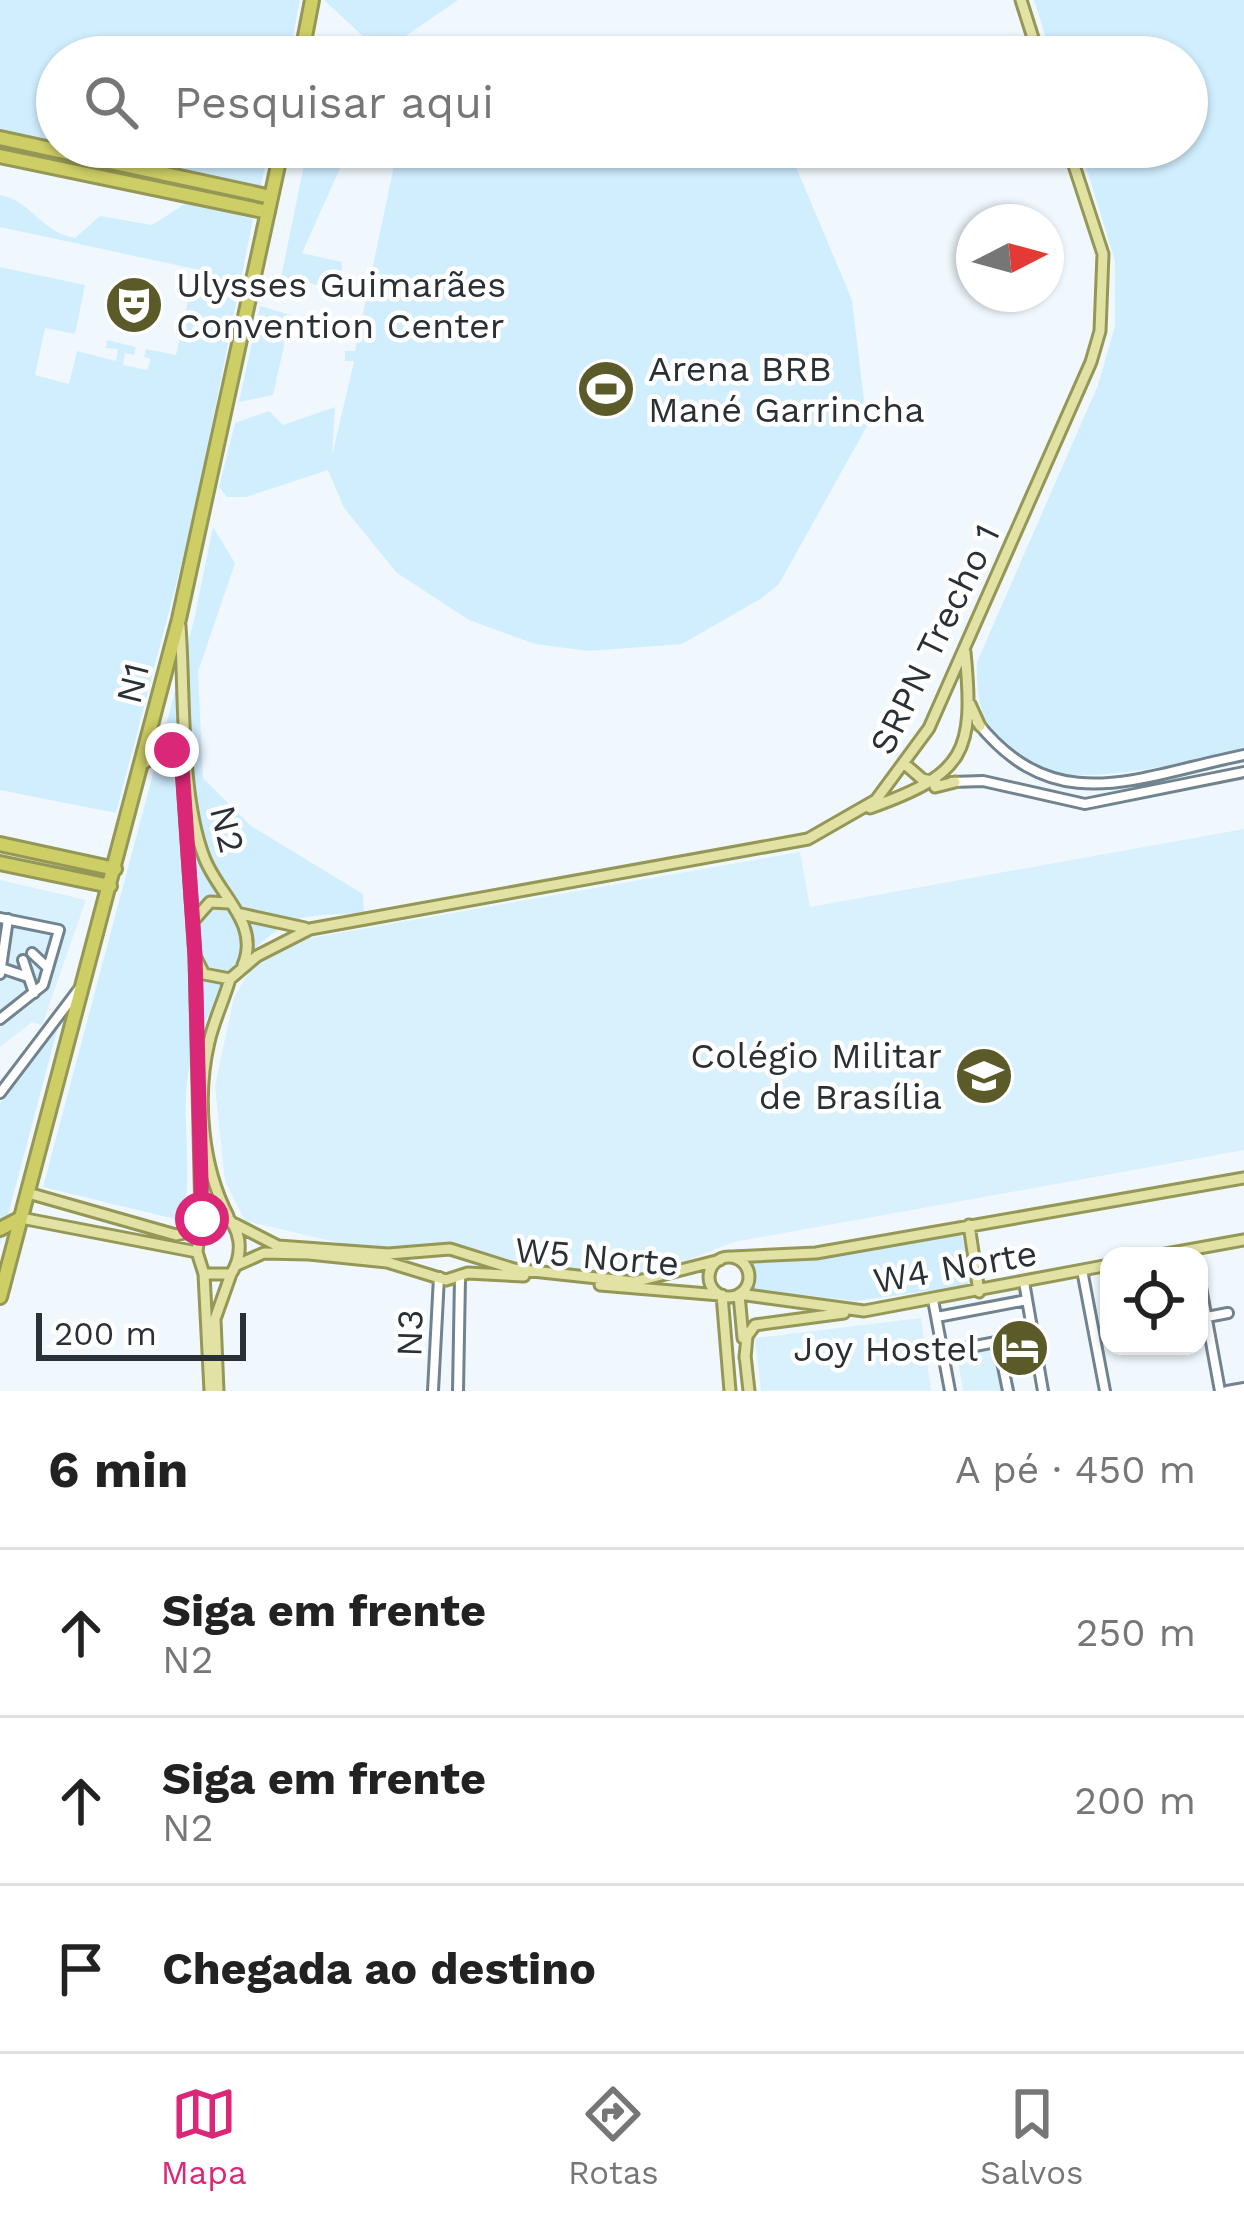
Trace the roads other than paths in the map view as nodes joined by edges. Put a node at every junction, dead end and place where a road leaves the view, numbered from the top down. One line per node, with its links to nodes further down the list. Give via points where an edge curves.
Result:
1 (312, 0): 3 (highway)
2 (1021, 0): 4 (main road)
3 (305, 36)
4 (1032, 36)
5 (0, 138): 6 (highway)
6 (36, 146)
7 (0, 156): 8 (highway)
8 (36, 164)
9 (57, 168): 15 (highway)
10 (139, 168): 13 (highway)
11 (278, 168): 14 (highway, N1)
12 (1075, 168): 18 (main road, SRPN Trecho 1, via 1103,254 1100,332)
13 (223, 186): 14 (highway); 15 (highway)
14 (272, 196): 16 (highway, N1)
15 (219, 202): 16 (highway)
16 (268, 212): 17 (highway, N1)
17 (179, 619): 24 (highway, N1); 35 (main road, N2, via 195,823)
18 (965, 649): 19 (main road); 20 (main road, SRPN Trecho 1)
19 (967, 693): 21 (main road); 22 (main road)
20 (944, 696): 21 (main road); 25 (main road, SRPN Trecho 1)
21 (968, 711): 22 (street); 27 (main road, via 962,748)
22 (980, 726): 23 (street, via 1010,758 1058,783 1100,784)
23 (1244, 754)
24 (143, 764): 33 (highway, N1); 38 (main road, N2, via 163,749 182,767)
25 (906, 765): 27 (main road); 30 (main road, SRPN Trecho 1)
26 (1244, 772): 28 (street, via 1085,804 1003,784)
27 (936, 782): 28 (street); 29 (main road)
28 (955, 782): 29 (main road)
29 (917, 790): 30 (main road)
30 (859, 812): 39 (main road, SRPN Trecho 1, via 808,839)
31 (0, 844): 33 (highway)
32 (0, 863): 34 (highway)
33 (115, 869): 34 (highway, N1)
34 (110, 886): 47 (highway, N1)
35 (229, 903): 36 (main road); 38 (main road, via 210,902)
36 (241, 914): 39 (main road, SRPN Trecho 1); 44 (main road, via 248,953)
37 (4, 919): 40 (street); 42 (street, via 59,930)
38 (193, 922): 41 (main road)
39 (310, 928): 44 (main road, SRPN Trecho 1)
40 (7, 948): 43 (street)
41 (195, 956): 46 (main road, via 211,979); 56 (main road)
42 (45, 968): 45 (street); 45 (street, via 28,957); 48 (street)
43 (0, 970): 45 (street)
44 (241, 970): 46 (main road)
45 (25, 978): 48 (street)
46 (230, 979): 55 (main road, via 204,1080 208,1172)
47 (82, 986): 50 (street); 52 (highway, N1)
48 (32, 990): 49 (street)
49 (2, 1014)
50 (0, 1094)
51 (1244, 1178): 57 (main road)
52 (28, 1193): 53 (main road); 54 (highway, N1)
53 (82, 1211): 56 (main road, via 176,1235); 59 (main road)
54 (21, 1218): 58 (highway); 59 (main road); 76 (highway, N1)
55 (231, 1220): 56 (main road); 63 (main road, via 278,1246); 67 (main road)
56 (199, 1225): 62 (main road)
57 (969, 1225): 65 (main road, via 816,1253); 73 (main road)
58 (0, 1229)
59 (73, 1232): 62 (main road)
60 (1244, 1240): 61 (main road)
61 (1208, 1249)
62 (197, 1252): 69 (main road)
63 (437, 1252): 64 (main road); 70 (main road)
64 (466, 1253): 65 (main road, via 514,1269 634,1282); 71 (main road)
65 (726, 1258): 74 (main road, via 749,1272); 75 (main road, via 710,1275)
66 (1100, 1267): 68 (main road, W4 Norte)
67 (234, 1270): 69 (main road); 70 (main road, via 264,1253 309,1254); 93 (main road, via 215,1319)
68 (1082, 1270): 72 (main road, W4 Norte); 85 (street)
69 (204, 1274): 93 (main road)
70 (436, 1275): 71 (main road, W5 Norte); 94 (street, N3)
71 (464, 1276): 75 (main road, W5 Norte); 95 (street)
72 (1024, 1282): 73 (main road, W4 Norte); 78 (street)
73 (979, 1292): 77 (main road, W4 Norte)
74 (739, 1294): 75 (main road, W5 Norte); 79 (main road, W4 Norte); 89 (main road)
75 (721, 1295): 91 (main road)
76 (0, 1297)
77 (933, 1300): 79 (main road, W4 Norte); 81 (street)
78 (1027, 1300): 81 (street); 86 (street)
79 (864, 1311): 89 (main road, via 758,1324 748,1330)
80 (1228, 1313): 82 (street)
81 (937, 1317): 88 (street)
82 (1208, 1317)
83 (1208, 1321): 100 (street)
84 (1100, 1322): 85 (street)
85 (1093, 1323): 99 (street)
86 (1033, 1335): 87 (street); 98 (street)
87 (998, 1342): 88 (street); 97 (street)
88 (943, 1352): 96 (street)
89 (745, 1358): 90 (main road)
90 (748, 1387): 91 (main road)
91 (729, 1388)
92 (1244, 1388): 100 (street)
93 (214, 1391)
94 (433, 1391)
95 (458, 1391)
96 (950, 1391)
97 (1008, 1391)
98 (1043, 1391)
99 (1105, 1391)
100 (1224, 1391)

